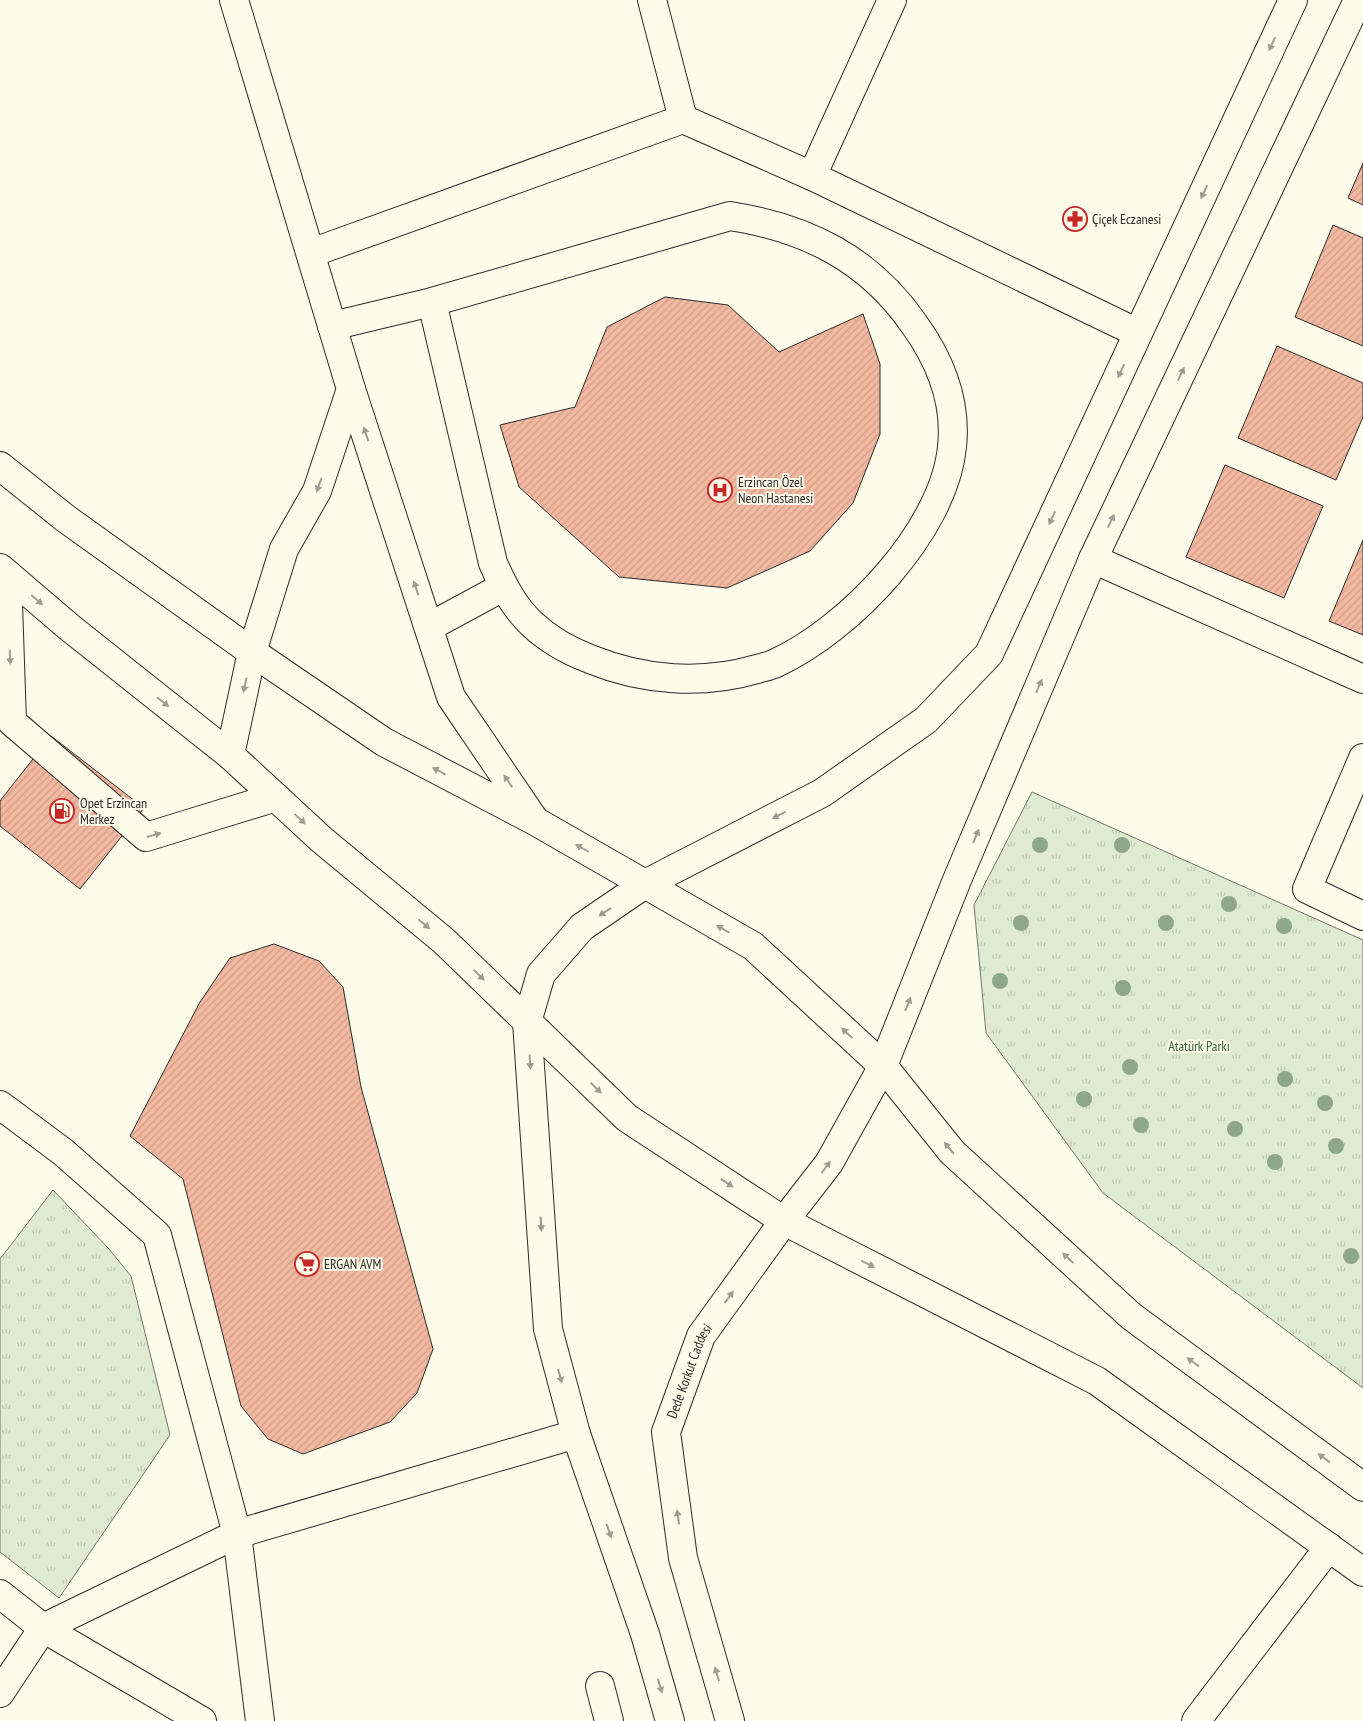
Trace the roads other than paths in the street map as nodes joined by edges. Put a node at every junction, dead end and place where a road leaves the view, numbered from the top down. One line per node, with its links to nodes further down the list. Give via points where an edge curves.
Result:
1 (234, 0): 8 (main road)
2 (652, 0): 6 (main road)
3 (892, 0): 7 (main road)
4 (1292, 0): 11 (main road, one-way to 11)
5 (1358, 0): 14 (main road, Dede Korkut Caddesi, one-way to 5)
6 (683, 119): 7 (main road); 8 (main road)
7 (812, 176): 11 (main road)
8 (311, 254): 10 (main road)
9 (432, 302): 10 (main road); 16 (main road, via 494,563); 16 (main road, via 730,216 760,221 816,240 867,272 889,292 928,344 948,394 953,424 948,470 941,492 921,529 869,596 840,622 776,664 741,674 705,679 669,679 611,668 547,637 531,624)
10 (332, 326): 12 (main road)
11 (1138, 333): 24 (main road, one-way to 24, via 989,654 926,720 822,793)
12 (351, 389): 17 (main road, one-way to 12); 18 (main road, one-way to 18, via 317,491 284,549)
13 (0, 466): 18 (main road, via 65,518)
14 (1093, 560): 19 (main road); 27 (main road, Dede Korkut Caddesi, one-way to 14, via 957,880)
15 (3, 571): 20 (main road, one-way to 20); 22 (main road, one-way to 22, via 12,722 146,837)
16 (503, 587): 17 (main road)
17 (429, 627): 23 (main road, one-way to 17, via 451,697)
18 (252, 652): 20 (main road, one-way to 20); 23 (main road, one-way to 18, via 384,742)
19 (1363, 679)
20 (230, 755): 22 (main road)
21 (1363, 758): 25 (main road, via 1307,889)
22 (276, 797): 26 (main road, one-way to 26, via 322,840 444,941)
23 (535, 821): 24 (main road, one-way to 23)
24 (645, 884): 26 (main road, one-way to 26, via 582,927 541,974); 27 (main road, one-way to 24, via 753,946)
25 (1363, 916)
26 (527, 1022): 29 (main road, one-way to 29, via 627,1118); 30 (main road, one-way to 30, via 548,1329)
27 (883, 1066): 29 (main road, Dede Korkut Caddesi, one-way to 27, via 829,1163); 31 (main road, one-way to 27, via 1131,1316 952,1152)
28 (0, 1105): 32 (main road, via 62,1152 157,1235)
29 (784, 1221): 33 (main road, one-way to 33, via 1097,1382); 43 (main road, Dede Korkut Caddesi, one-way to 29, via 683,1558 666,1432 701,1336)
30 (576, 1434): 32 (main road); 42 (main road, one-way to 42, via 645,1634)
31 (1363, 1487)
32 (237, 1534): 36 (main road); 40 (main road)
33 (1329, 1547): 34 (main road); 44 (main road)
34 (1363, 1572)
35 (0, 1594): 36 (main road)
36 (43, 1628): 38 (main road); 39 (main road)
37 (600, 1686): 41 (main road)
38 (0, 1693)
39 (202, 1721)
40 (260, 1721)
41 (609, 1721)
42 (670, 1721)
43 (730, 1721)
44 (1196, 1721)

